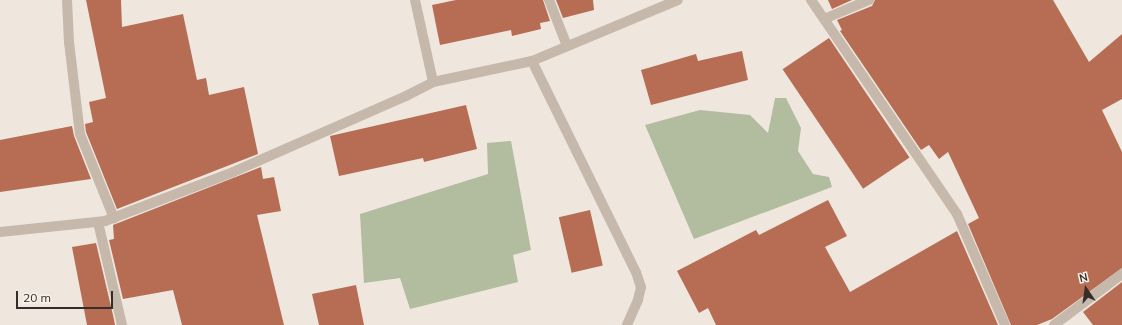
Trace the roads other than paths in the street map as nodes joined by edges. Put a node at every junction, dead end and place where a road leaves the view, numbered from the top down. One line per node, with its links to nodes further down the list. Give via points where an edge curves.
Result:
1 (67, 0): 11 (street, via 69,42 80,134)
2 (415, 0): 10 (street)
3 (549, 0): 8 (street)
4 (678, 0): 8 (street)
5 (811, 0): 7 (street)
6 (869, 0): 7 (street)
7 (824, 19): 17 (street, via 957,214)
8 (566, 46): 9 (street)
9 (532, 61): 10 (street); 16 (street, via 636,272 641,288)
10 (433, 82): 11 (street, via 233,172)
11 (114, 218): 12 (street)
12 (98, 222): 13 (street); 15 (street)
13 (0, 232)
14 (1122, 274): 18 (street)
15 (122, 325)
16 (627, 325)
17 (1005, 325)
18 (1054, 325)

